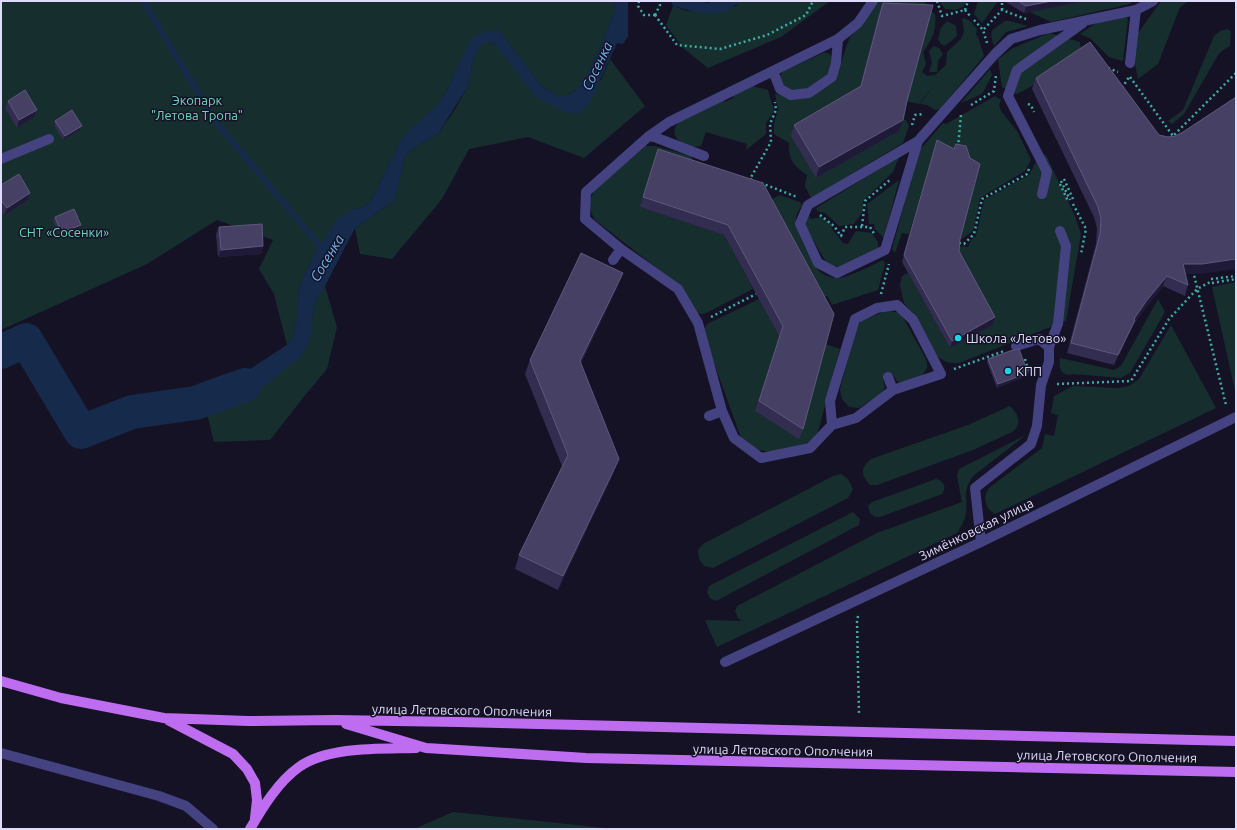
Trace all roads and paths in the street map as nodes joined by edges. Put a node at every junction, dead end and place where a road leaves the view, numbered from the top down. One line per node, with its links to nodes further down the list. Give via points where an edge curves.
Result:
1 (639, 1): 12 (path, via 638,6 644,15)
2 (658, 1): 12 (path, via 660,5)
3 (813, 1): 12 (path, via 806,15 767,35 720,49 677,45)
4 (873, 1): 17 (street, via 858,23)
5 (937, 1): 9 (path, via 942,16)
6 (968, 1): 9 (path)
7 (1002, 1): 10 (path)
8 (1153, 1): 11 (street)
9 (965, 10): 13 (path)
10 (1002, 10)
11 (1136, 10): 15 (street); 18 (street)
12 (655, 15)
13 (971, 17)
14 (974, 20): 16 (path)
15 (1086, 21): 27 (street, via 1011,39); 31 (street, via 1017,70 1008,96)
16 (983, 30)
17 (838, 39): 19 (street); 19 (street, via 832,77 809,93 791,95 780,89)
18 (1130, 63)
19 (773, 70): 24 (street, via 728,97 669,122)
20 (1236, 73): 25 (path)
21 (1134, 82): 25 (path)
22 (961, 115): 30 (path)
23 (770, 124): 28 (path)
24 (649, 136): 32 (street); 39 (street, via 586,192 585,219)
25 (1173, 136): 29 (path)
26 (49, 139): 33 (street)
27 (918, 141): 27 (street, via 808,205 800,224 818,263 837,273 885,250)
28 (770, 142)
29 (1172, 143)
30 (958, 152)
31 (1037, 153): 35 (street, via 1047,172); 38 (path, via 1027,174 982,199 974,234 964,244)
32 (704, 156)
33 (1, 158)
34 (1061, 181): 36 (path)
35 (1042, 194)
36 (1070, 200)
37 (1060, 231): 51 (street, via 1066,246 1058,324)
38 (959, 243)
39 (621, 249): 40 (street); 49 (street, via 678,290)
40 (612, 260)
41 (888, 264): 46 (path)
42 (1192, 271): 47 (path)
43 (1236, 276): 45 (path)
44 (1236, 279): 45 (path)
45 (1212, 281): 47 (path)
46 (883, 285)
47 (1197, 289): 54 (path, via 1168,319 1131,381); 56 (path)
48 (756, 294): 49 (path)
49 (698, 323): 57 (street)
50 (1016, 346): 51 (street, via 1039,340); 52 (path); 54 (path, via 1024,349 1024,364 1030,375)
51 (1049, 347): 54 (street, via 1049,362)
52 (941, 374): 55 (street); 60 (street, via 913,320 897,305 877,308 855,319 830,401)
53 (888, 377): 55 (street)
54 (1041, 385): 61 (street, via 1037,426 1031,444 975,488)
55 (893, 390): 60 (street, via 856,418)
56 (1226, 405)
57 (722, 411): 58 (street); 60 (street, via 734,438 761,458 810,448)
58 (709, 416)
59 (1236, 416): 61 (street, Зимёнковская улица)
60 (832, 425)
61 (981, 542): 62 (street, Зимёнковская улица)
62 (862, 598): 63 (street, Зимёнковская улица); 65 (path, via 857,622)
63 (725, 662)
64 (1, 681): 66 (main road, улица Летовского Ополчения, via 61,698)
65 (859, 713)
66 (164, 718): 67 (main road, улица Летовского Ополчения, via 248,721); 72 (main road, via 233,754 247,769 255,783 258,800)
67 (334, 720): 68 (main road, улица Летовского Ополчения); 69 (main road, улица Летовского Ополчения)
68 (1236, 741)
69 (426, 748): 71 (main road, улица Летовского Ополчения, via 586,758); 72 (main road, via 364,749 324,755 300,767 281,783)
70 (1, 753): 73 (street, via 159,796 186,806)
71 (1236, 772)
72 (252, 825)
73 (213, 829)

